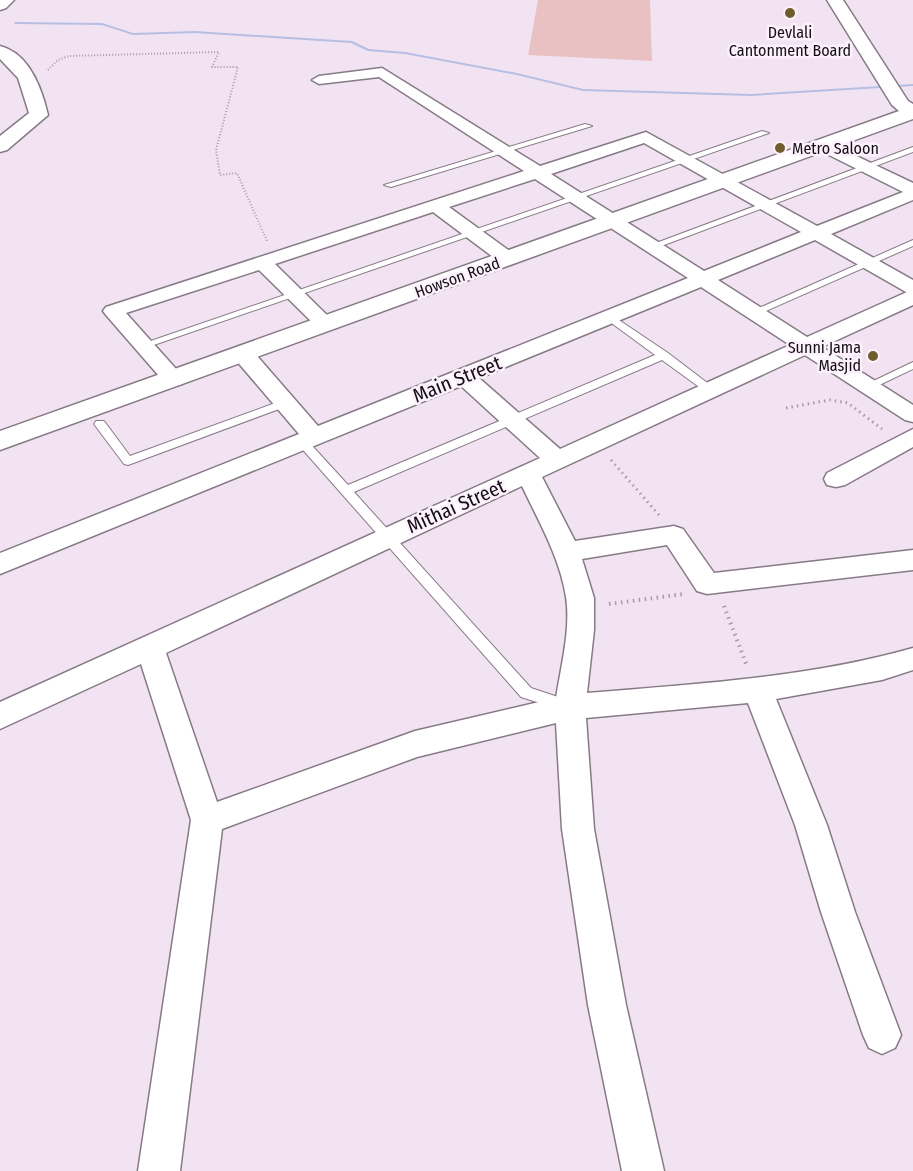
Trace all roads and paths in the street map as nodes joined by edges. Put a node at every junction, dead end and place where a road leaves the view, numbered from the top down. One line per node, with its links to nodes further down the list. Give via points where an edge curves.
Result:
1 (6, 0): 3 (street)
2 (835, 0): 7 (street)
3 (0, 5)
4 (0, 51): 6 (street)
5 (319, 80): 13 (street, via 382,72)
6 (31, 82): 11 (street, via 39,115); 29 (path, via 69,56 219,52 212,68 238,67 216,150 220,175 237,173)
7 (909, 110): 10 (street, Howson Road)
8 (588, 126): 13 (lane)
9 (765, 132): 14 (lane)
10 (821, 145): 15 (street); 17 (street, Howson Road)
11 (0, 146)
12 (913, 149): 15 (lane)
13 (505, 151): 16 (street); 18 (lane)
14 (685, 160): 16 (street, via 646,137); 17 (street); 20 (lane)
15 (866, 167): 19 (street); 21 (lane)
16 (538, 172): 20 (street); 22 (street)
17 (724, 181): 21 (street); 23 (street, Howson Road)
18 (388, 185)
19 (913, 192): 25 (street, Main Street)
20 (576, 197): 23 (street); 24 (lane)
21 (766, 205): 25 (street); 27 (lane)
22 (436, 206): 24 (street); 29 (street)
23 (614, 221): 27 (street); 28 (street, Howson Road)
24 (472, 232): 28 (street); 33 (lane)
25 (816, 233): 30 (street); 31 (street, Main Street)
26 (913, 243): 30 (lane)
27 (653, 246): 31 (street)
28 (508, 259): 37 (street, Howson Road)
29 (268, 260): 33 (street); 38 (street, via 113,310)
30 (868, 262): 32 (street); 35 (lane)
31 (704, 279): 35 (street); 36 (street, Main Street)
32 (913, 288)
33 (294, 293): 37 (street); 38 (lane)
34 (913, 297): 39 (street, Mithai Street)
35 (755, 312): 39 (street)
36 (610, 317): 41 (lane); 43 (street, Main Street)
37 (325, 324): 40 (street, Howson Road)
38 (144, 345): 44 (street)
39 (807, 345): 45 (street); 46 (street, Mithai Street)
40 (243, 354): 44 (street, Howson Road); 47 (street)
41 (664, 356): 46 (lane); 50 (lane)
42 (913, 364): 45 (lane)
43 (463, 376): 50 (street); 52 (street, Main Street)
44 (174, 379): 54 (street, Howson Road)
45 (869, 386): 49 (street)
46 (710, 390): 55 (street, Mithai Street)
47 (286, 403): 51 (lane, via 128,461); 52 (street)
48 (786, 408): 53 (path, via 830,400 848,403)
49 (913, 414)
50 (513, 421): 56 (street); 59 (lane)
51 (100, 424)
52 (308, 439): 59 (lane); 64 (street, Main Street)
53 (907, 440): 58 (street)
54 (0, 441)
55 (597, 442): 56 (street, Mithai Street); 60 (path)
56 (557, 460): 57 (street, Mithai Street)
57 (528, 473): 61 (street, Mithai Street); 62 (street)
58 (836, 479)
59 (346, 491): 61 (lane)
60 (674, 535): 62 (street); 65 (street, via 707,584)
61 (387, 537): 67 (street, Mithai Street); 70 (lane, via 526,693)
62 (567, 552): 70 (street, via 580,598)
63 (913, 560): 65 (street)
64 (0, 564)
65 (716, 586): 66 (path); 69 (path)
66 (609, 604)
67 (150, 648): 71 (street, Mithai Street); 72 (street)
68 (913, 659): 69 (street, via 882,668)
69 (753, 681): 70 (street); 73 (street, via 811,825 837,912)
70 (570, 707): 72 (street, via 415,744); 75 (street, via 578,829 608,1005)
71 (0, 716)
72 (207, 820): 74 (street)
73 (882, 1035)
74 (159, 1171)
75 (643, 1171)

